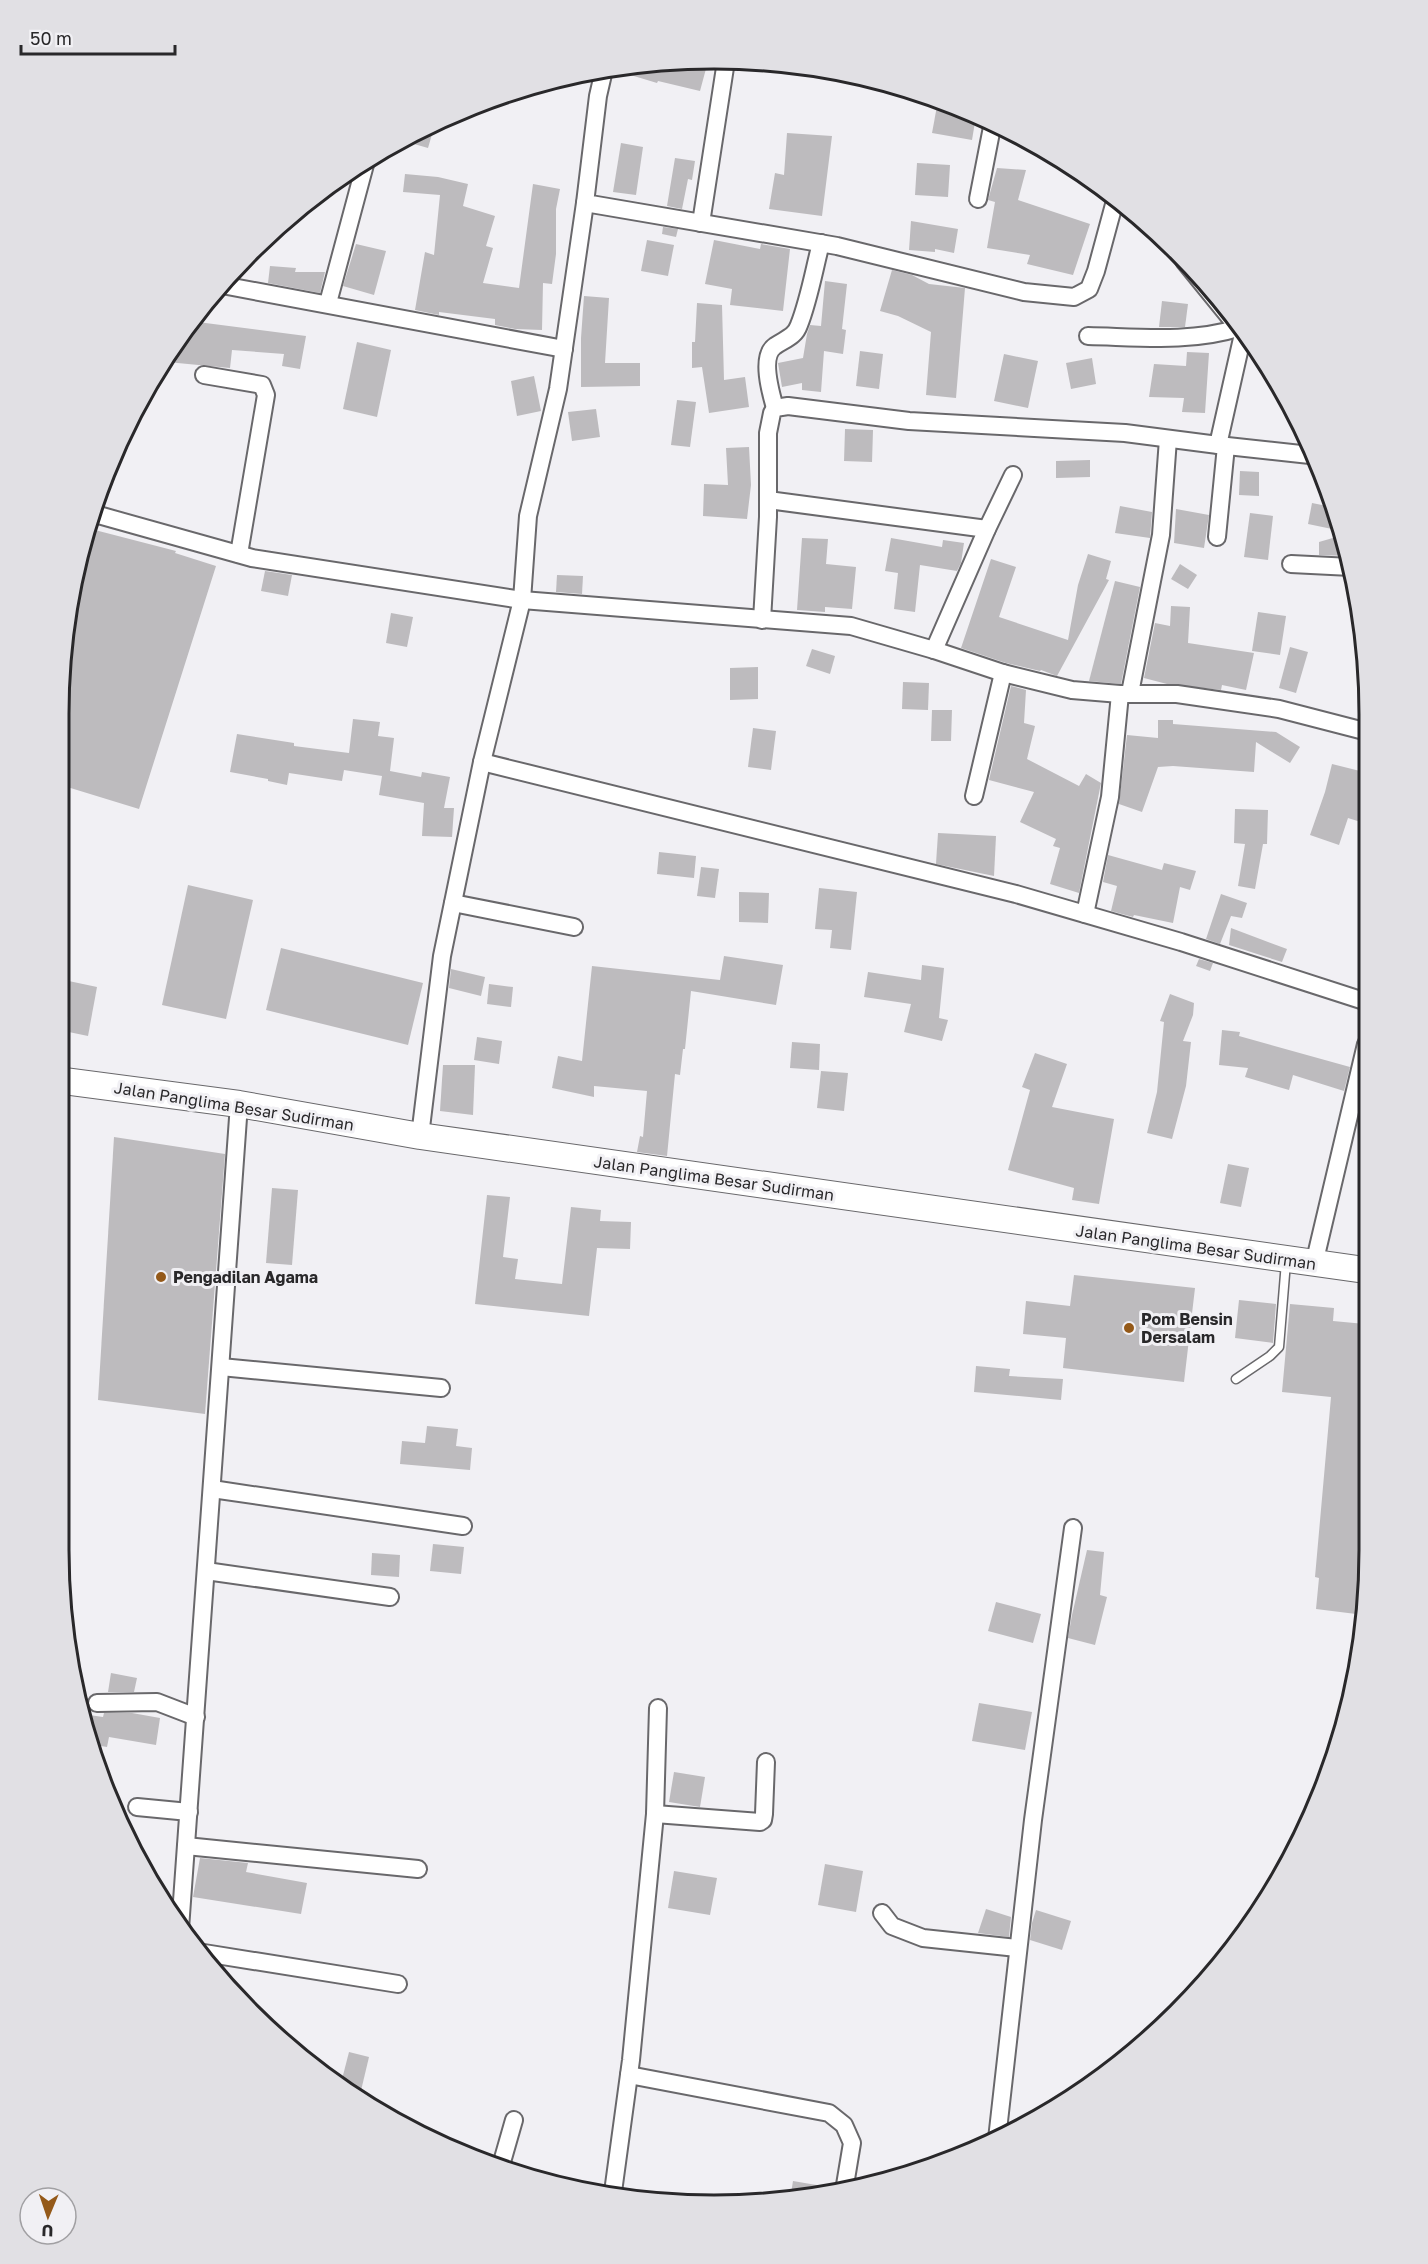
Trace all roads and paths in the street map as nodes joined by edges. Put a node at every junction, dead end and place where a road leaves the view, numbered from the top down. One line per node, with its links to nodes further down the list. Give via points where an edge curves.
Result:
1 (725, 69): 8 (street)
2 (598, 80): 6 (street)
3 (991, 132): 5 (street)
4 (363, 174): 11 (street)
5 (978, 199)
6 (585, 203): 8 (street); 15 (street)
7 (1113, 207): 9 (street, via 1089,289 1074,297 1024,292)
8 (700, 223): 9 (street)
9 (821, 243): 17 (street, via 799,326 790,338 774,346 768,357)
10 (231, 287): 11 (street)
11 (328, 303): 15 (street)
12 (1231, 329): 13 (street, via 1205,335 1157,338)
13 (1088, 336)
14 (1237, 337): 19 (street)
15 (564, 349): 29 (street, via 528,516)
16 (204, 375): 26 (street, via 262,385 266,395)
17 (775, 408): 18 (street, via 788,406 909,421 1125,433); 22 (street, via 768,433)
18 (1167, 439): 19 (street); 33 (street, via 1161,535)
19 (1222, 445): 20 (street); 25 (street)
20 (1304, 454)
21 (1013, 475): 24 (street)
22 (768, 500): 24 (street); 30 (street)
23 (100, 516): 26 (street)
24 (987, 529): 31 (street)
25 (1217, 537)
26 (239, 554): 29 (street)
27 (1291, 564): 28 (street)
28 (1342, 567)
29 (522, 600): 30 (street); 35 (street)
30 (762, 620): 31 (street, via 850,626)
31 (934, 650): 32 (street)
32 (1004, 673): 33 (street, via 1072,690); 36 (street)
33 (1125, 693): 34 (street, via 1177,694 1279,710); 38 (street, via 1110,797)
34 (1359, 730)
35 (482, 762): 37 (street); 38 (street)
36 (974, 796)
37 (453, 903): 39 (street); 44 (street, via 442,956)
38 (1085, 914): 40 (street)
39 (574, 927)
40 (1359, 999)
41 (1359, 1074): 46 (street)
42 (69, 1082): 43 (main road, Jalan Panglima Besar Sudirman)
43 (239, 1104): 44 (main road, Jalan Panglima Besar Sudirman); 48 (street)
44 (420, 1136): 45 (main road, Jalan Panglima Besar Sudirman)
45 (1287, 1259): 46 (main road, Jalan Panglima Besar Sudirman); 49 (lane, via 1279,1347)
46 (1314, 1264): 47 (main road, Jalan Panglima Besar Sudirman)
47 (1359, 1269)
48 (221, 1367): 50 (street); 51 (street)
49 (1236, 1379)
50 (441, 1388)
51 (212, 1489): 52 (street); 54 (street)
52 (463, 1526)
53 (1073, 1528): 67 (street)
54 (206, 1571): 55 (street); 58 (street)
55 (390, 1598)
56 (97, 1703): 58 (street, via 157,1701)
57 (658, 1708): 62 (street)
58 (196, 1717): 61 (street)
59 (766, 1762): 62 (street, via 764,1814 760,1822)
60 (137, 1806): 61 (street)
61 (189, 1812): 63 (street)
62 (655, 1814): 70 (street)
63 (186, 1845): 64 (street); 66 (street)
64 (418, 1869)
65 (882, 1912): 67 (street, via 892,1926 923,1938)
66 (181, 1913)
67 (1017, 1948): 72 (street)
68 (211, 1954): 69 (street)
69 (398, 1984)
70 (629, 2075): 74 (street, via 829,2112 844,2125 852,2143); 75 (street)
71 (514, 2120): 73 (street)
72 (998, 2128)
73 (503, 2159)
74 (846, 2182)
75 (614, 2187)

